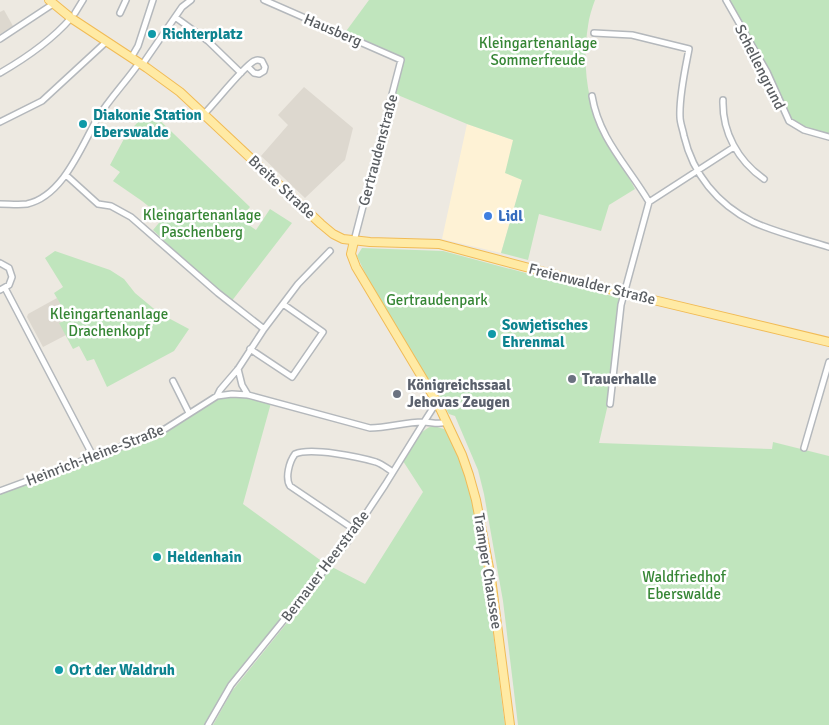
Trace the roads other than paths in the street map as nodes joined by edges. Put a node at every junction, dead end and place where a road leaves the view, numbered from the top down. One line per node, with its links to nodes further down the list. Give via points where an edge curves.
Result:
1 (83, 0): 9 (street)
2 (126, 0): 8 (street)
3 (153, 0): 14 (street, via 138,46)
4 (191, 0): 10 (street)
5 (264, 0): 15 (street, Hausberg)
6 (726, 0): 24 (street, Schellengrund, via 767,72 789,121 804,130)
7 (51, 2): 9 (main road, Breite Straße); 12 (street)
8 (120, 13)
9 (73, 16): 13 (main road, Breite Straße); 18 (street, via 43,45)
10 (175, 17): 16 (street); 19 (street, via 208,41)
11 (594, 32): 26 (street, via 632,35 689,49 680,117 688,151)
12 (0, 39)
13 (106, 42): 14 (main road, Breite Straße); 23 (street, via 42,101)
14 (130, 58): 16 (main road, Breite Straße)
15 (401, 60): 31 (street, Gertraudenstraße)
16 (140, 64): 22 (main road, Breite Straße); 27 (street, via 97,119)
17 (248, 67): 19 (street)
18 (0, 73)
19 (241, 73): 22 (street)
20 (592, 96): 29 (street, via 602,130)
21 (723, 100): 25 (street, via 725,124)
22 (204, 114): 31 (main road, Breite Straße, via 333,234)
23 (0, 122)
24 (829, 137)
25 (734, 147): 26 (street); 28 (street, via 754,172)
26 (697, 171): 29 (street); 32 (street, via 717,197 747,219)
27 (66, 175): 30 (street, via 51,190 28,204); 38 (street, via 98,204 111,206 131,217)
28 (764, 179)
29 (649, 202): 36 (street)
30 (0, 204)
31 (354, 241): 36 (main road, Freienwalder Straße, via 439,244); 46 (main road, via 351,254 356,268)
32 (829, 247)
33 (330, 251): 37 (street)
34 (0, 263): 35 (street, via 11,272 11,281)
35 (3, 289): 52 (street)
36 (624, 292): 39 (main road, Freienwalder Straße); 47 (street)
37 (283, 304): 38 (street); 40 (street, via 323,332 292,377)
38 (264, 329): 40 (street)
39 (829, 342)
40 (250, 349): 42 (street)
41 (829, 362): 51 (street)
42 (238, 369): 44 (street); 45 (street)
43 (173, 381): 48 (street)
44 (248, 395): 45 (street, Heinrich-Heine-Straße); 49 (street, Heinrich-Heine-Straße, via 358,426 381,428)
45 (217, 396): 48 (street, Heinrich-Heine-Straße)
46 (438, 404): 49 (street, Bernauer Heerstraße); 50 (main road)
47 (610, 404)
48 (189, 413): 52 (street, Heinrich-Heine-Straße, via 144,438)
49 (424, 422): 50 (street, Heinrich-Heine-Straße); 53 (street, Bernauer Heerstraße)
50 (447, 422): 57 (main road, Tramper Chaussee, via 469,475 482,530)
51 (804, 448)
52 (94, 458): 54 (street, Heinrich-Heine-Straße)
53 (393, 472): 55 (street, Bernauer Heerstraße); 55 (street, via 376,462 327,453 306,451 292,458 287,478 290,486)
54 (0, 492)
55 (355, 530): 56 (street, Bernauer Heerstraße, via 231,685)
56 (208, 725)
57 (510, 725)

